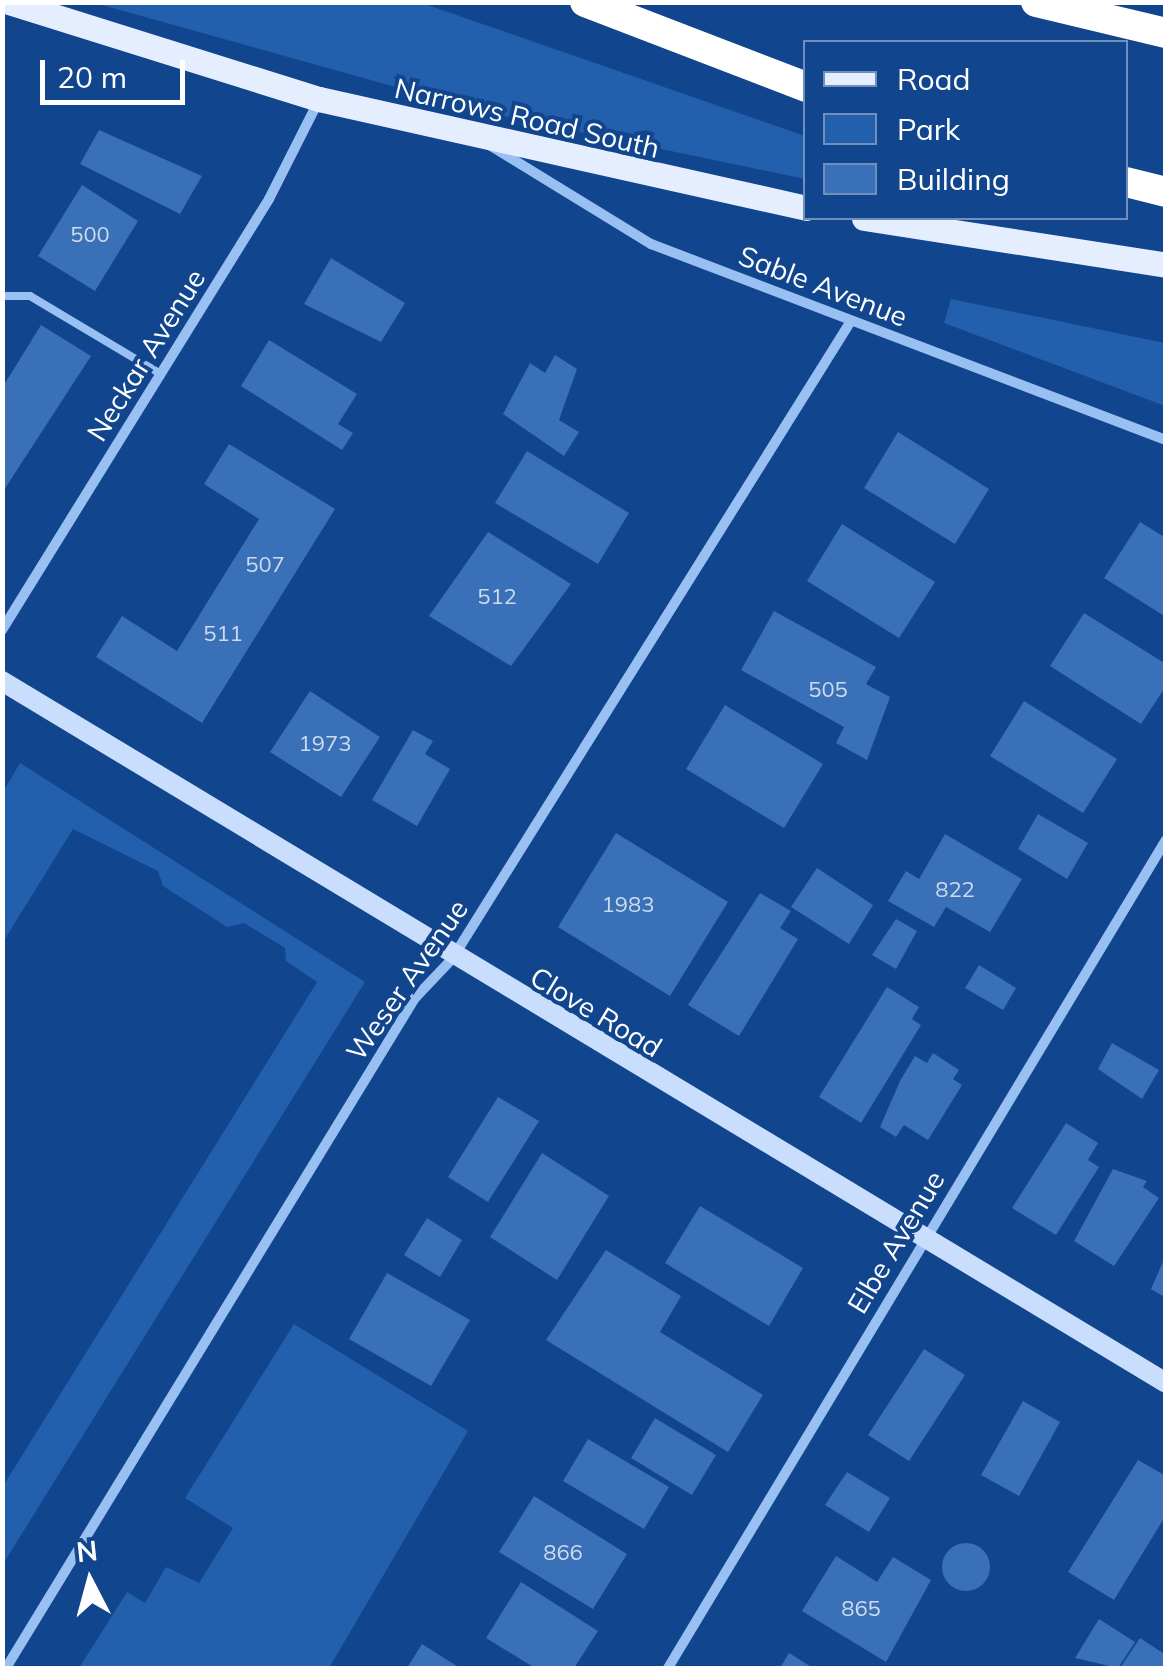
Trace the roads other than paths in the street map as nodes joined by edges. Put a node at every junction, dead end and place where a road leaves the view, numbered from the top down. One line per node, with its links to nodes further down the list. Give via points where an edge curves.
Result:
1 (10, 2): 6 (main road, Narrows Road South)
2 (585, 2): 5 (highway)
3 (1036, 2): 4 (highway)
4 (1166, 33)
5 (803, 86)
6 (319, 99): 7 (main road, Narrows Road South); 15 (street, Neckar Avenue)
7 (482, 140): 10 (main road, Narrows Road South); 14 (street, Sable Avenue, via 650,244)
8 (1128, 182): 9 (highway)
9 (1166, 192)
10 (803, 207)
11 (877, 220): 12 (main road)
12 (1166, 265)
13 (2, 296): 15 (lane, via 30,296)
14 (852, 320): 16 (street, Sable Avenue); 20 (street, Weser Avenue)
15 (161, 374): 17 (street, Neckar Avenue)
16 (1166, 440)
17 (2, 630)
18 (2, 680): 20 (street, Clove Road)
19 (1166, 840): 21 (street, Elbe Avenue)
20 (452, 959): 21 (street, Clove Road); 23 (street, Weser Avenue, via 415,998)
21 (923, 1239): 22 (street, Clove Road); 24 (street, Elbe Avenue)
22 (1166, 1383)
23 (6, 1668)
24 (668, 1668)

